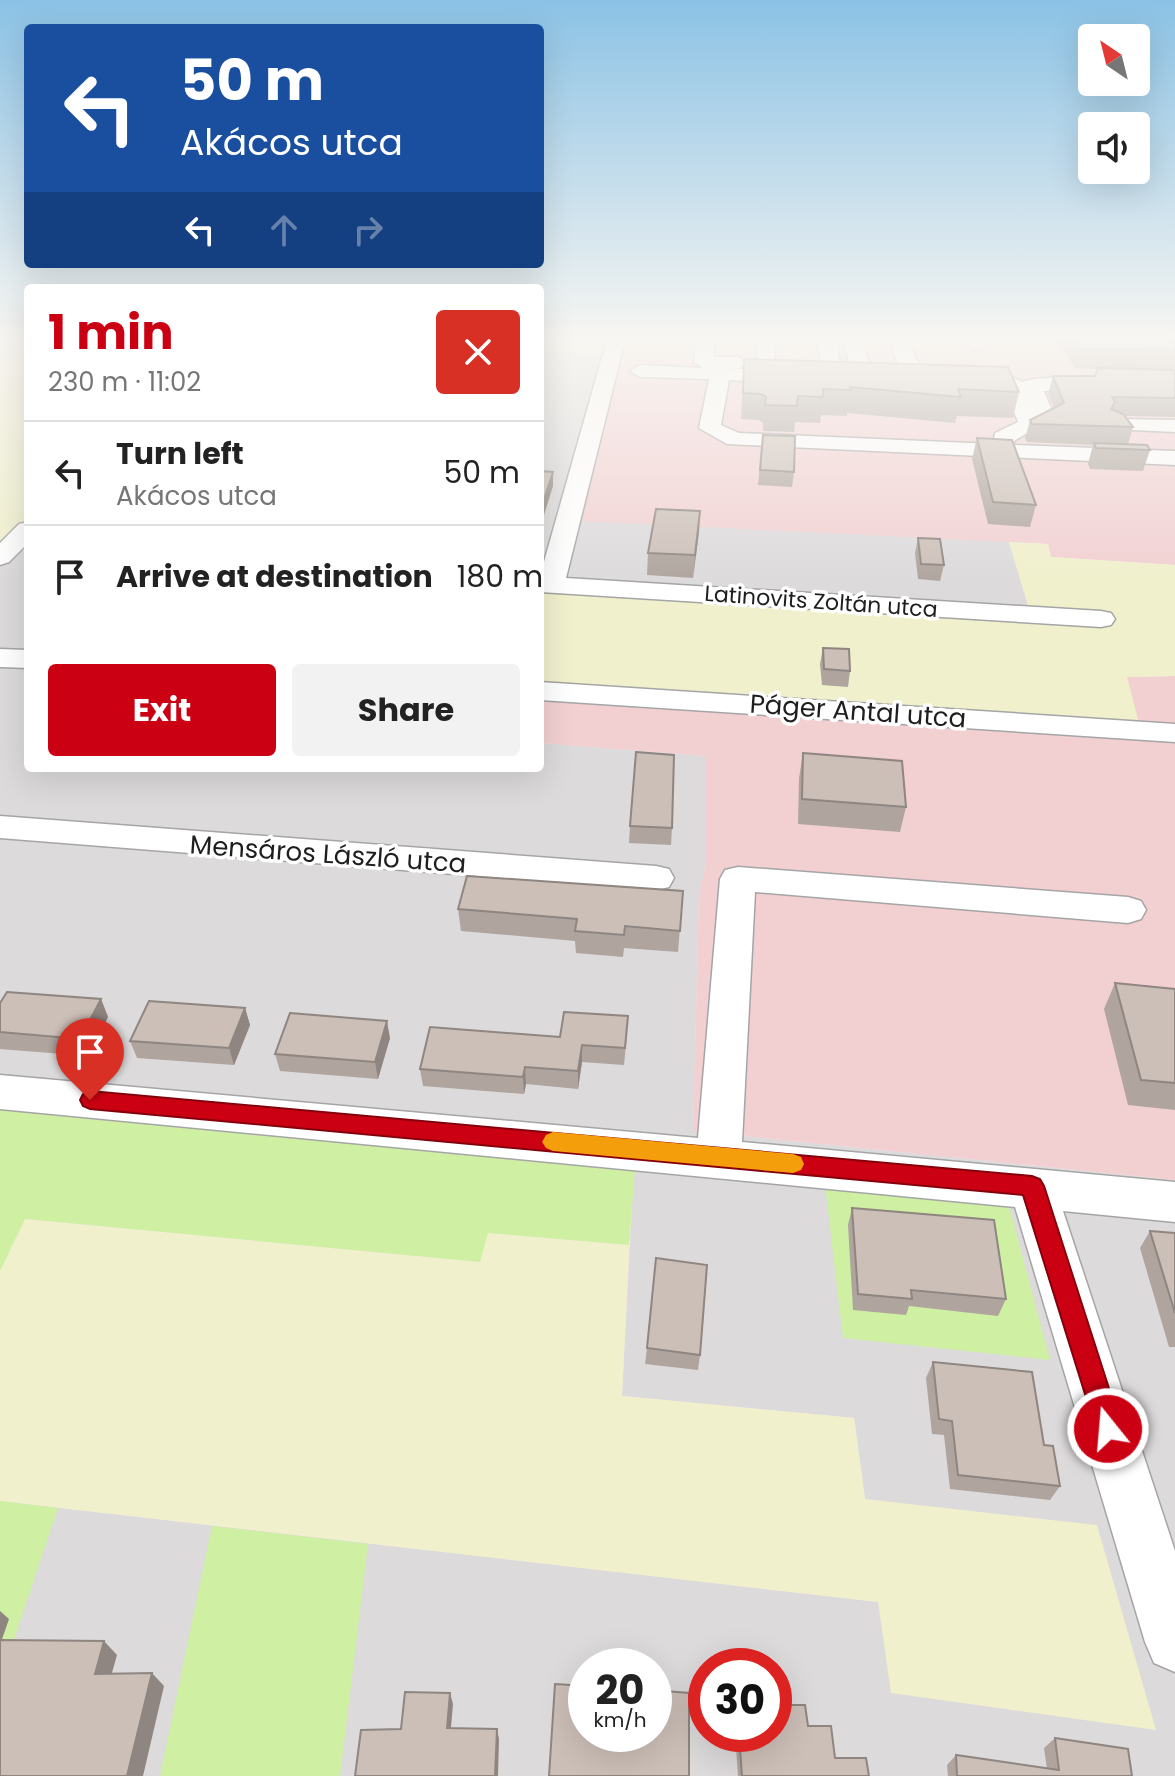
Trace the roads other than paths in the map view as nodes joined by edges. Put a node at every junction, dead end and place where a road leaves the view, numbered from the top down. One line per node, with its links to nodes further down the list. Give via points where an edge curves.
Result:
1 (593, 419): 15 (street)
2 (713, 419): 9 (street, via 714,432 735,439)
3 (837, 419): 9 (street)
4 (1028, 419): 10 (street, via 1030,425)
5 (1048, 419): 8 (street, via 1061,446 1133,448 1129,439)
6 (1119, 425): 7 (street)
7 (1175, 426)
8 (1175, 441)
9 (858, 444): 10 (street)
10 (994, 444): 11 (street)
11 (1175, 458)
12 (24, 533): 13 (street)
13 (1, 556): 14 (street)
14 (24, 556)
15 (545, 584): 16 (street, Latinovits Zoltán utca)
16 (1101, 619)
17 (0, 658): 18 (street)
18 (24, 659)
19 (544, 691): 20 (street, Páger Antal utca)
20 (1175, 733)
21 (0, 827): 22 (street, Mensáros László utca)
22 (656, 878)
23 (1128, 910): 25 (street, via 738,879)
24 (0, 1092): 25 (street)
25 (719, 1157): 26 (street)
26 (1032, 1186): 27 (street); 28 (street)
27 (1175, 1202)
28 (1175, 1642)

